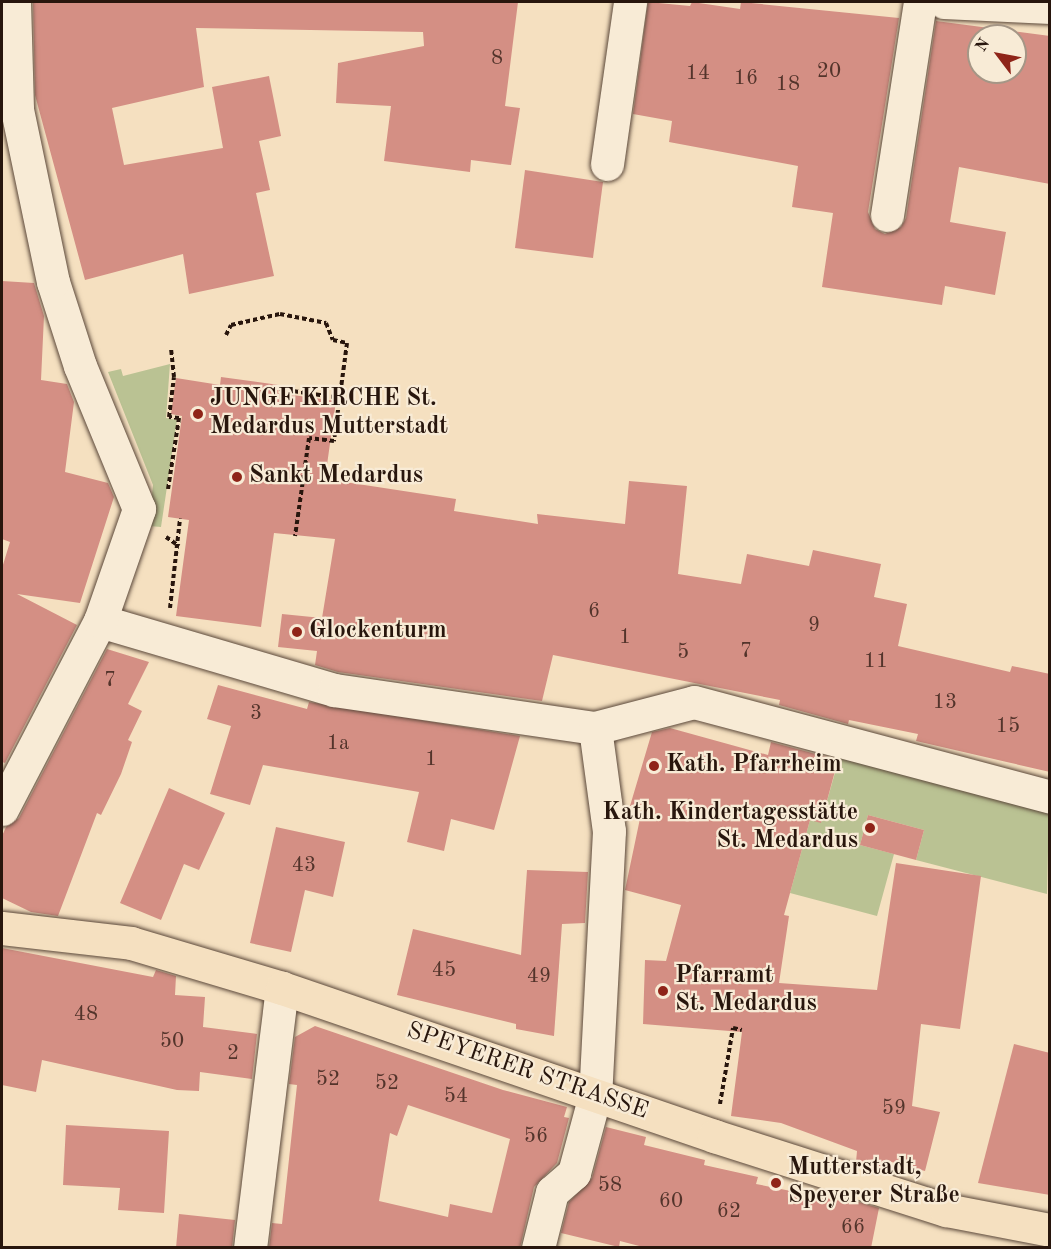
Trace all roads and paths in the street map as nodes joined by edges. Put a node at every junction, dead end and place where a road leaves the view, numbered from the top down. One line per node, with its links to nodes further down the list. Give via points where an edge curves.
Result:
1 (14, 2): 14 (street, via 17,109 33,195 53,282 80,366 139,510)
2 (630, 2): 6 (street)
3 (920, 2): 7 (street)
4 (944, 2): 5 (street)
5 (1050, 7)
6 (607, 164)
7 (886, 214)
8 (226, 335): 11 (path, via 231,325 280,314 326,322 333,340 347,343)
9 (171, 347): 12 (path, via 174,376 168,417 179,418)
10 (279, 389): 11 (path)
11 (340, 398): 15 (path, via 334,441 309,438)
12 (167, 497)
13 (180, 519): 16 (path)
14 (133, 527): 16 (path, via 162,531); 17 (street)
15 (295, 536)
16 (178, 546): 18 (path)
17 (100, 621): 18 (street); 21 (street)
18 (166, 641): 19 (street, via 334,690)
19 (595, 728): 20 (street, via 694,702); 25 (street, via 609,831)
20 (1050, 797)
21 (2, 809)
22 (2, 928): 23 (main road, SPEYERER STRASSE, via 131,943)
23 (282, 988): 25 (main road, SPEYERER STRASSE); 28 (street)
24 (742, 1030): 26 (path, via 733,1028)
25 (596, 1095): 26 (main road, SPEYERER STRASSE); 29 (street, via 574,1173 552,1192)
26 (714, 1137): 27 (main road, SPEYERER STRASSE, via 946,1210)
27 (1050, 1230)
28 (250, 1248)
29 (538, 1248)

